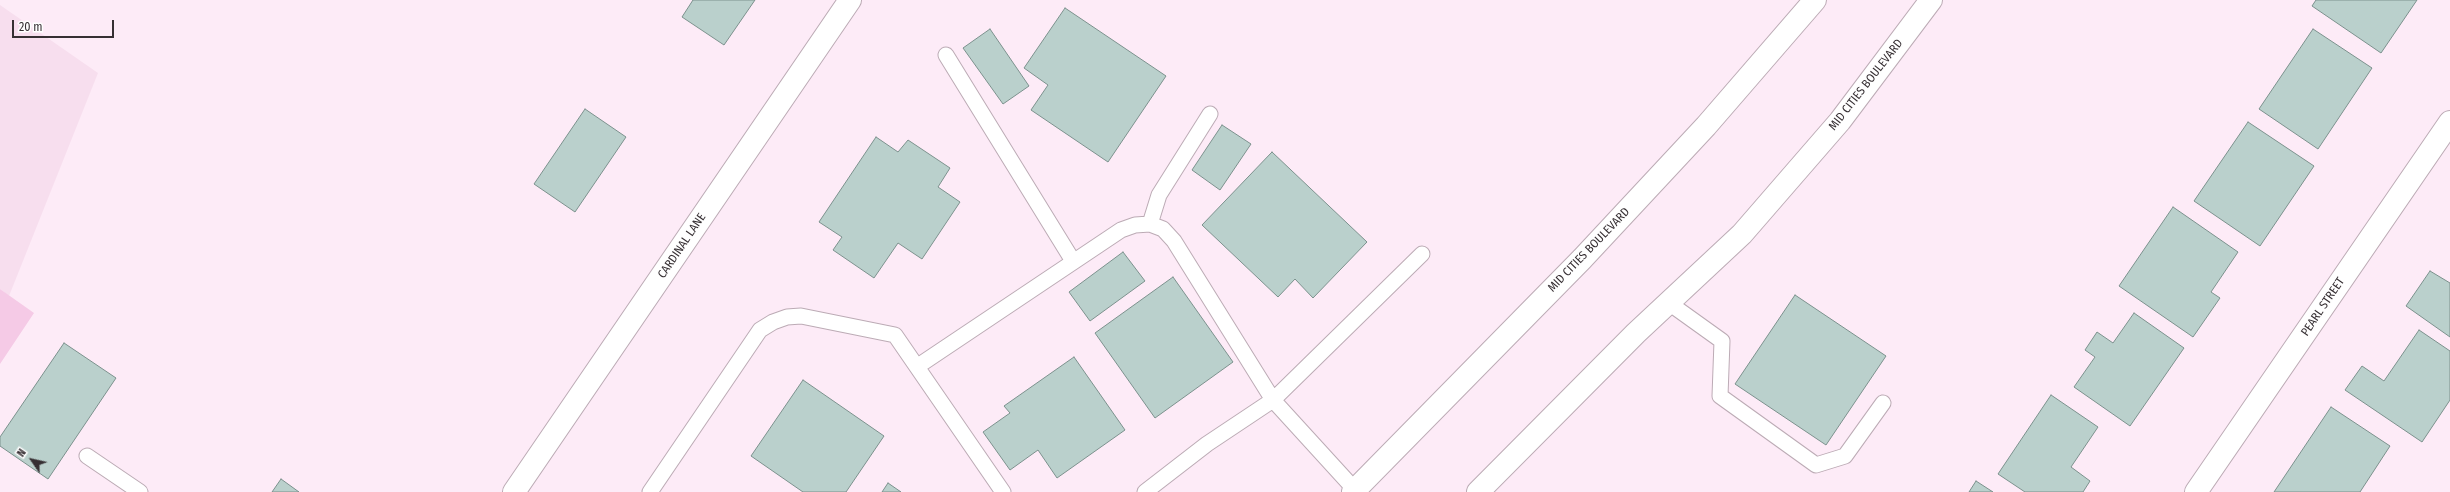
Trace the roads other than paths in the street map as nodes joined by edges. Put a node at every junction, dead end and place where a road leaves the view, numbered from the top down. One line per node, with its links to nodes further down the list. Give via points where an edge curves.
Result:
1 (850, 0): 17 (main road, CARDINAL LANE)
2 (1815, 0): 15 (main road, MID CITIES BOULEVARD, via 1706,126 1582,259)
3 (1931, 0): 10 (main road, MID CITIES BOULEVARD, via 1840,121 1742,234)
4 (946, 55): 9 (lane)
5 (1210, 114): 7 (lane, via 1159,195)
6 (2450, 122): 22 (main road, PEARL STREET)
7 (1150, 224): 9 (lane, via 1135,225 1121,230); 12 (lane, via 1163,229 1174,241)
8 (1422, 254): 12 (lane)
9 (1073, 262): 11 (lane)
10 (1669, 303): 13 (lane, via 1722,342 1720,396 1816,465 1845,456); 21 (main road, MID CITIES BOULEVARD)
11 (918, 366): 18 (lane, via 896,335 801,316 773,322 760,330 750,342); 19 (lane)
12 (1273, 400): 15 (lane); 20 (lane, via 1207,444)
13 (1883, 403)
14 (87, 456): 16 (lane)
15 (1355, 491)
16 (140, 492)
17 (514, 492)
18 (650, 492)
19 (1003, 492)
20 (1145, 492)
21 (1478, 492)
22 (2196, 492)

